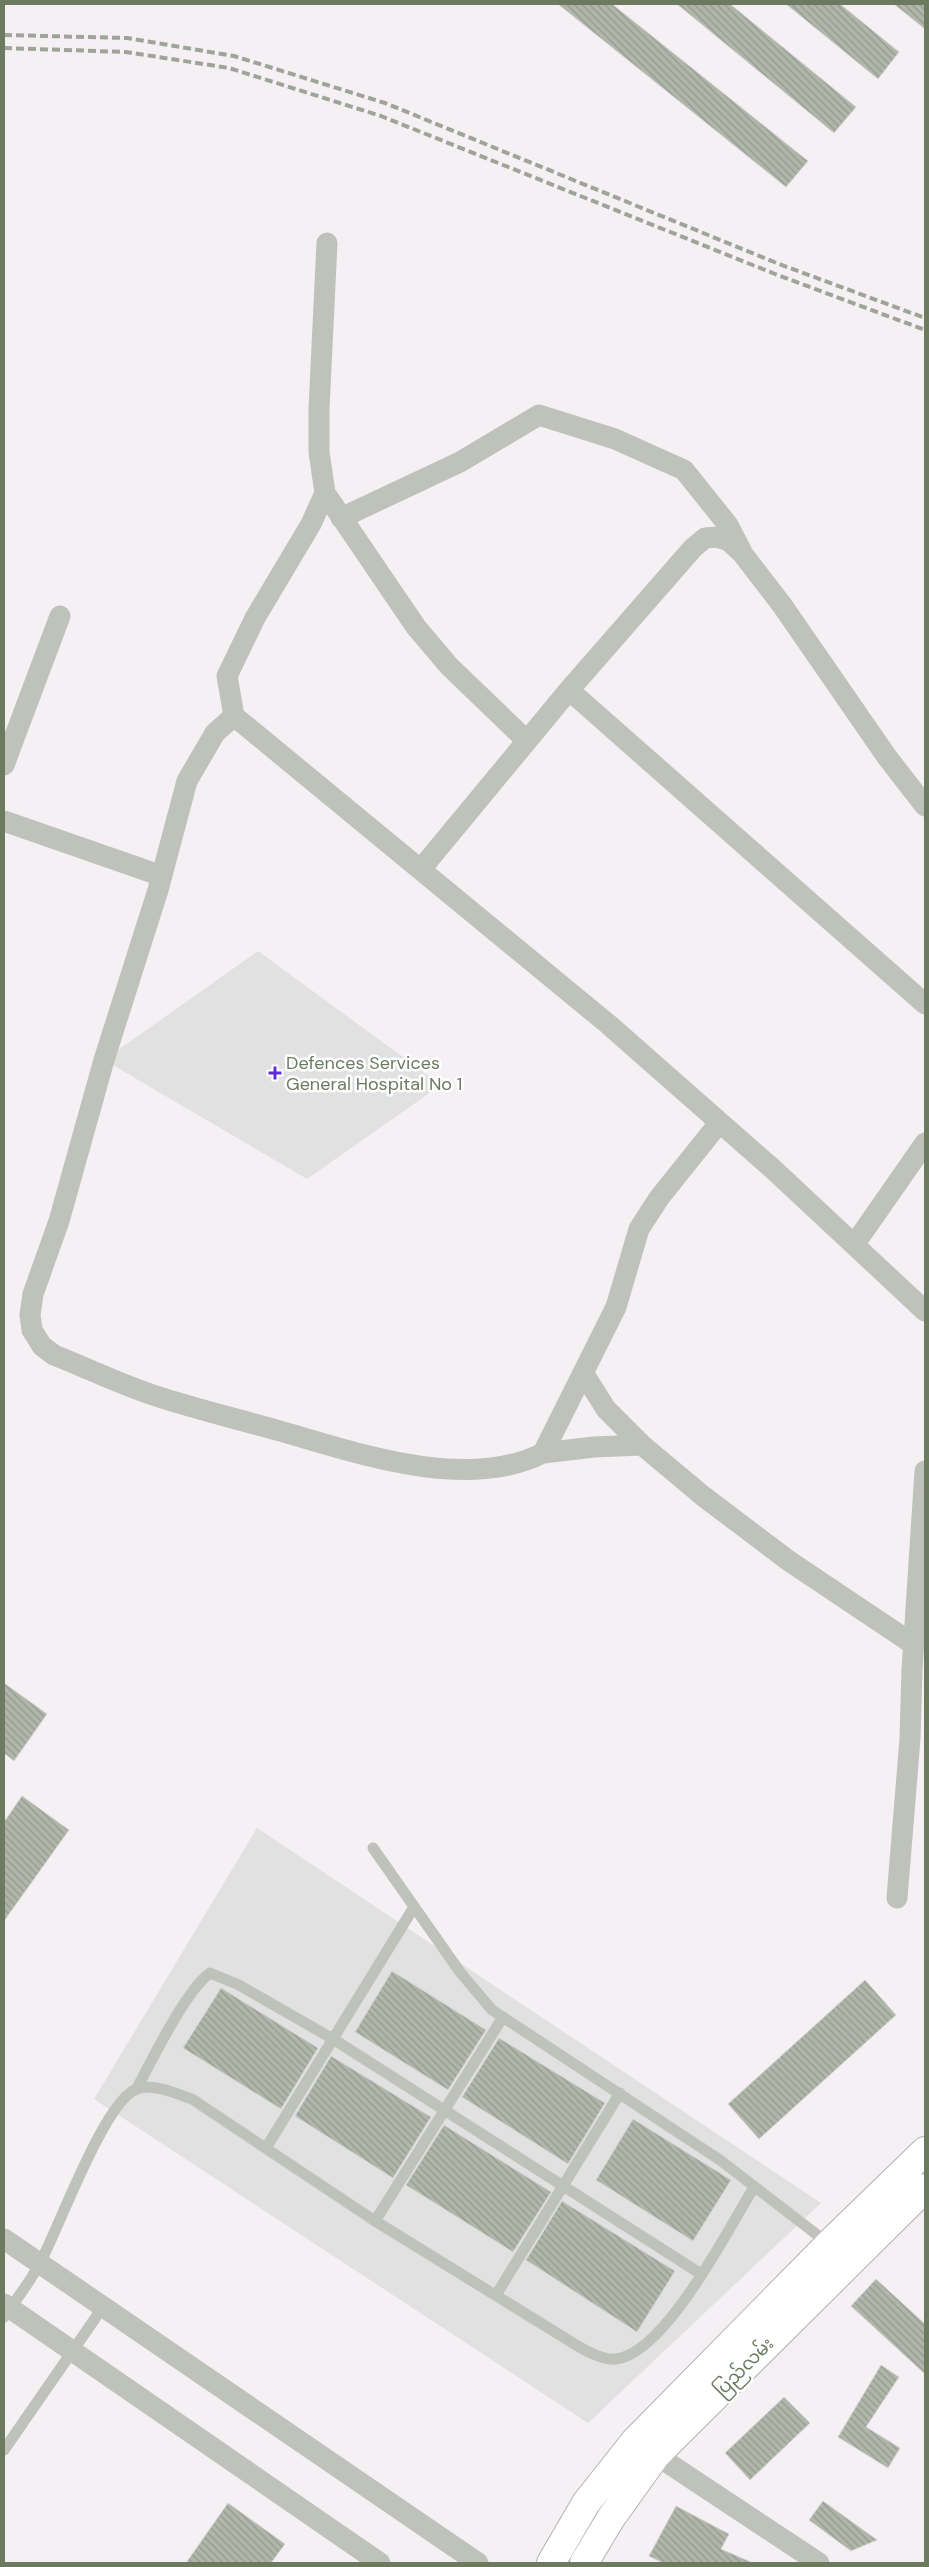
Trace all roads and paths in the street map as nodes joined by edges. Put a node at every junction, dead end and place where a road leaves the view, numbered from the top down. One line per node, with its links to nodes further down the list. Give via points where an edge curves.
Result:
1 (327, 243): 2 (street, via 319,409 319,452)
2 (325, 493): 3 (street); 7 (street, via 311,524 254,618 227,676)
3 (341, 518): 4 (street, via 460,462 540,415 615,439 684,470 728,525); 8 (street, via 449,666)
4 (742, 553): 6 (street, via 717,537 704,538); 10 (street)
5 (60, 616): 9 (street)
6 (569, 690): 8 (street); 14 (street)
7 (234, 716): 12 (street); 13 (street, via 215,733 187,781)
8 (527, 741): 12 (street)
9 (4, 765)
10 (925, 806)
11 (4, 821): 13 (street)
12 (421, 869): 15 (street, via 572,993)
13 (162, 876): 21 (street, via 104,1060 59,1221 33,1294 32,1330 42,1346 54,1355 152,1395 352,1452 443,1469 485,1468 526,1462)
14 (925, 1004)
15 (719, 1123): 17 (street); 19 (street, via 659,1198 639,1229 616,1307)
16 (925, 1143): 17 (street)
17 (854, 1245): 18 (street)
18 (925, 1311)
19 (584, 1374): 20 (street, via 606,1408); 21 (street)
20 (642, 1445): 21 (street); 23 (street, via 702,1496 789,1561)
21 (543, 1453)
22 (925, 1471): 23 (street)
23 (914, 1644): 24 (street)
24 (918, 1739): 26 (street)
25 (373, 1848): 27 (lane)
26 (897, 1898)
27 (414, 1907): 28 (lane, via 460,1972 492,2010); 29 (lane)
28 (503, 2017): 31 (lane); 32 (lane)
29 (333, 2039): 30 (lane, via 239,1985 210,1973 202,1979 173,2024); 32 (lane); 33 (lane)
30 (137, 2088): 33 (lane, via 160,2088 192,2099); 41 (lane, via 122,2098 98,2138)
31 (620, 2093): 35 (lane); 36 (lane, via 720,2160)
32 (444, 2111): 35 (lane); 38 (lane)
33 (266, 2148): 38 (lane)
34 (925, 2152): 40 (highway)
35 (563, 2186): 42 (lane); 43 (lane)
36 (754, 2187): 40 (lane); 42 (lane)
37 (925, 2188): 48 (highway, ပြည်လမ်း)
38 (375, 2221): 43 (lane)
39 (4, 2239): 41 (street)
40 (829, 2244): 51 (highway, via 635,2441 586,2503)
41 (40, 2264): 44 (street); 45 (lane)
42 (701, 2274): 43 (lane, via 661,2331 637,2352 615,2359 588,2352)
43 (496, 2295)
44 (103, 2307): 46 (lane); 50 (street)
45 (6, 2310): 46 (street)
46 (72, 2352): 47 (lane); 49 (street)
47 (4, 2450)
48 (656, 2455): 52 (highway, ပြည်လမ်း); 53 (street)
49 (380, 2563)
50 (478, 2563)
51 (551, 2563)
52 (584, 2563)
53 (819, 2563)

